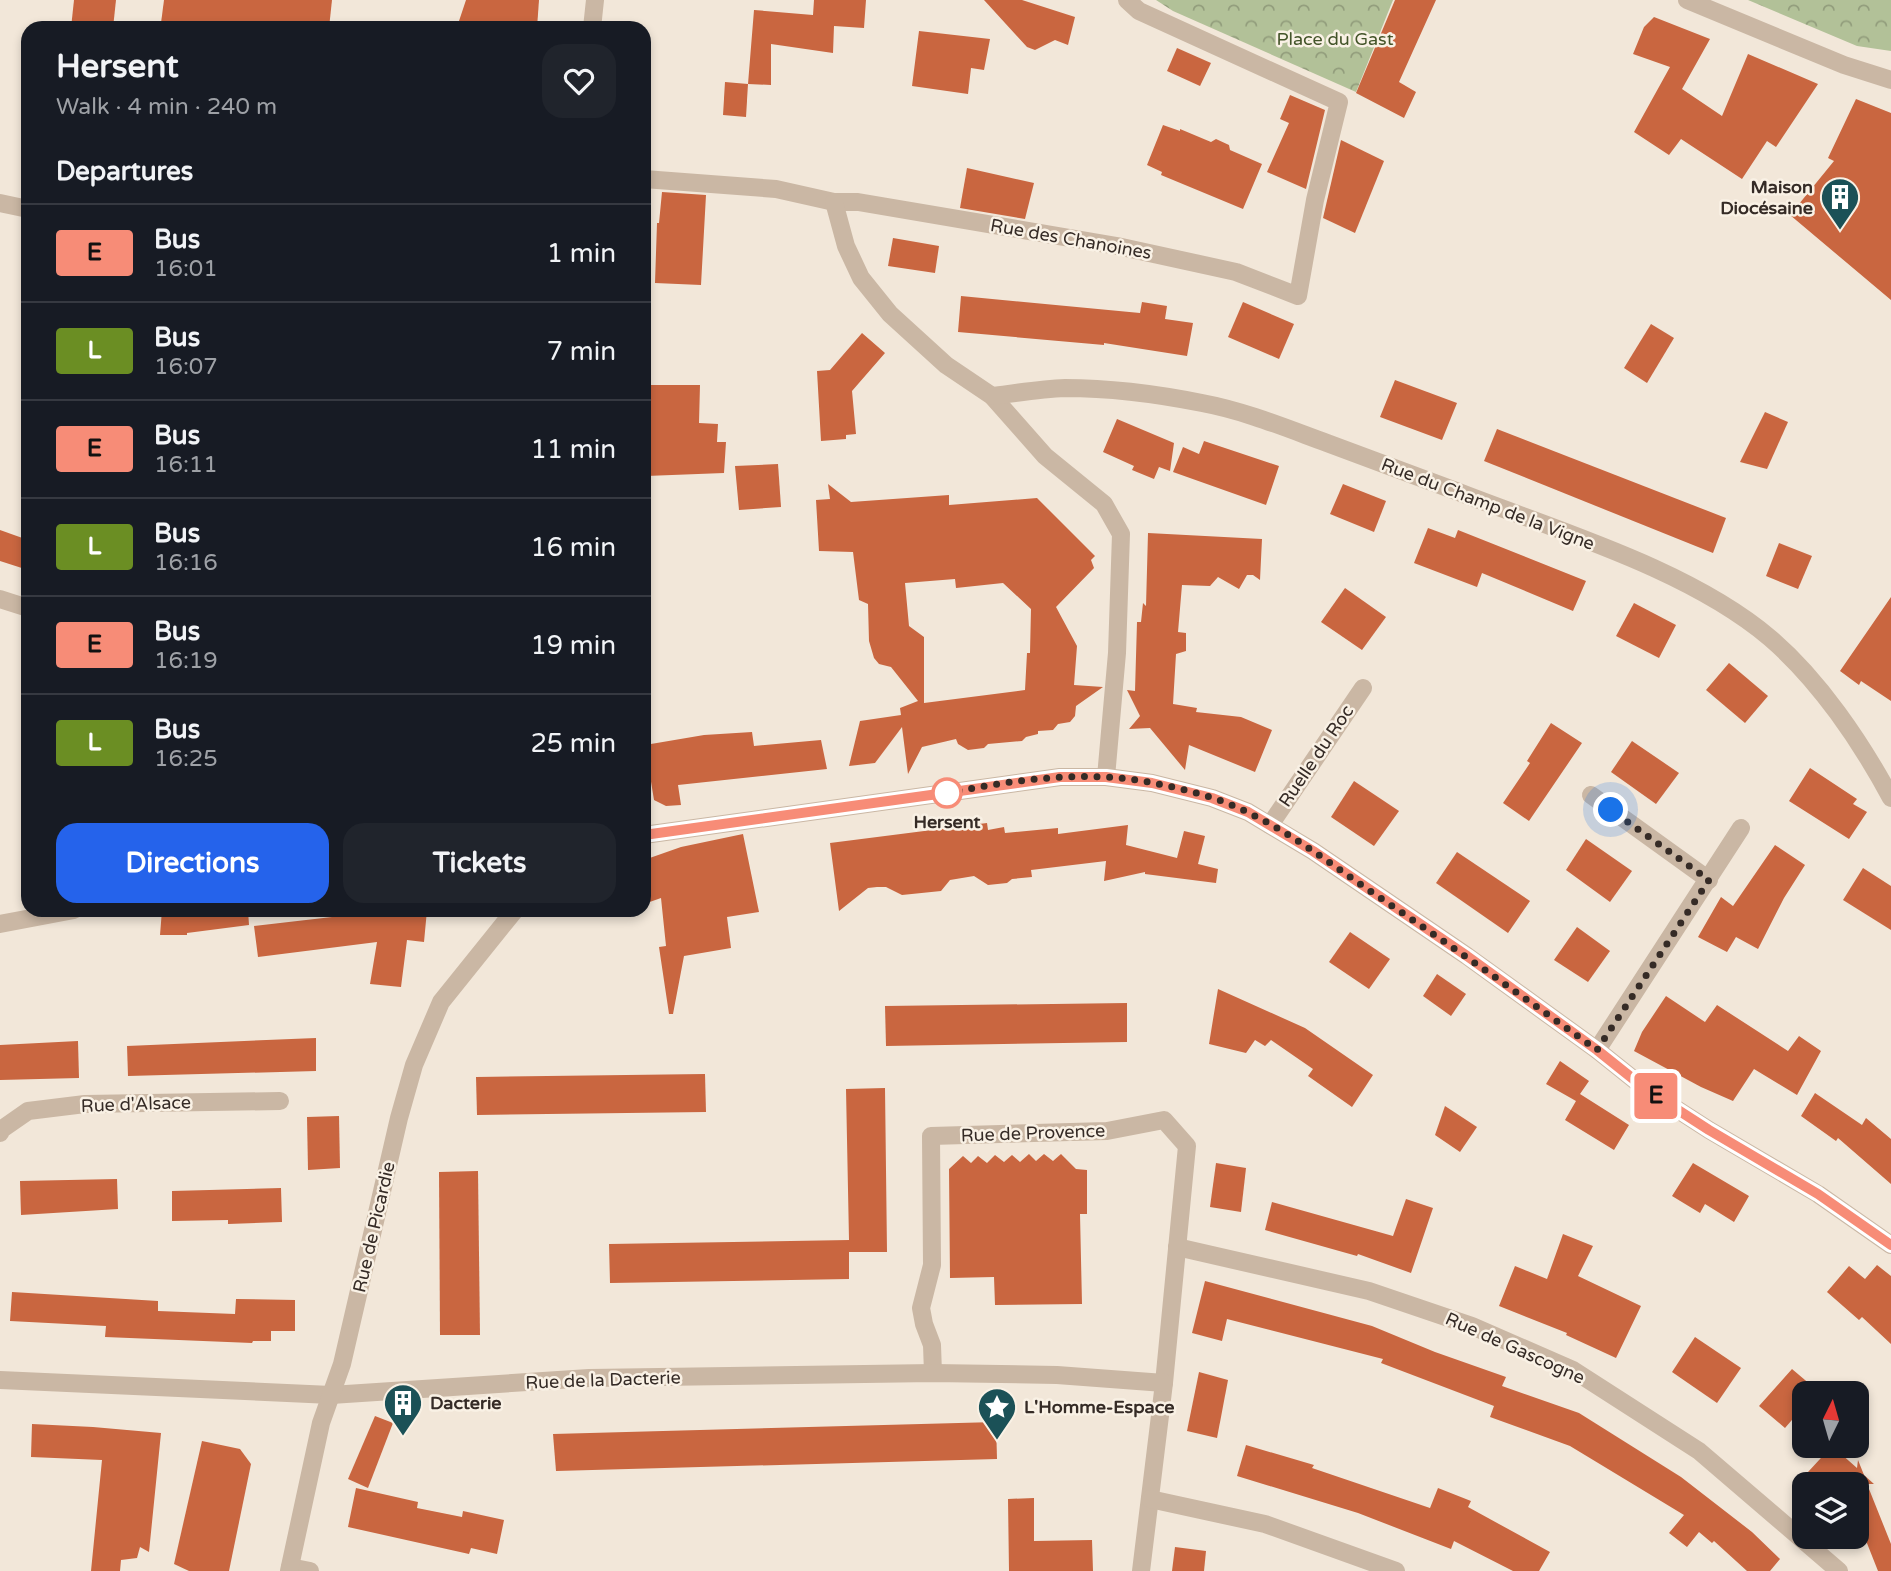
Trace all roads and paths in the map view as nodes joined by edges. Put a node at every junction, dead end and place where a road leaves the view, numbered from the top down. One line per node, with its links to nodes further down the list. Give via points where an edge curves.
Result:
1 (595, 0): 4 (street)
2 (1127, 0): 7 (street, Rue des Chanoines, via 1139,11 1339,102 1298,296 1236,272 1117,246 858,202)
3 (1687, 0): 5 (street)
4 (593, 21)
5 (1891, 80)
6 (651, 179): 7 (street, Rue des Chanoines, via 776,189)
7 (834, 202): 10 (street, via 861,278 890,314 946,365)
8 (0, 203): 9 (street)
9 (21, 208)
10 (992, 396): 14 (street, via 1045,456 1104,503 1121,534); 16 (street, Rue du Champ de la Vigne, via 1064,388 1104,390 1240,412 1416,475 1643,565 1707,596 1771,639 1843,721)
11 (0, 599): 12 (street)
12 (21, 606)
13 (1363, 688): 17 (street, Ruelle du Roc)
14 (1106, 777): 17 (street, via 1212,798); 19 (street, via 1060,777)
15 (1591, 796): 20 (street)
16 (1891, 798)
17 (1270, 825): 24 (street, via 1467,956)
18 (1741, 828): 20 (street)
19 (651, 834)
20 (1709, 880): 24 (street)
21 (37, 917): 23 (street)
22 (509, 917): 32 (street, Rue de Picardie, via 441,1002 414,1065)
23 (0, 924)
24 (1597, 1050): 27 (street, via 1647,1090 1818,1194)
25 (280, 1101): 26 (street, Rue d'Alsace, via 85,1104 28,1111)
26 (0, 1133)
27 (1891, 1245)
28 (1177, 1247): 29 (street, Rue de Provence, via 1187,1146 1164,1120 1107,1132 931,1136 932,1265 921,1308 932,1345); 31 (street, Rue de Provence); 38 (street, Rue de Gascogne, via 1369,1291 1472,1326 1573,1370 1699,1451)
29 (933, 1373): 31 (street, Rue de la Dacterie); 32 (street, Rue de la Dacterie, via 589,1378)
30 (0, 1380): 32 (street, Rue de la Dacterie)
31 (1164, 1383): 33 (street, Rue de Provence)
32 (331, 1395): 34 (street, Rue de Picardie)
33 (1150, 1499): 36 (street, Rue de Provence); 37 (street, via 1265,1524)
34 (289, 1569): 35 (street)
35 (310, 1571)
36 (1141, 1571)
37 (1396, 1571)
38 (1839, 1571)

